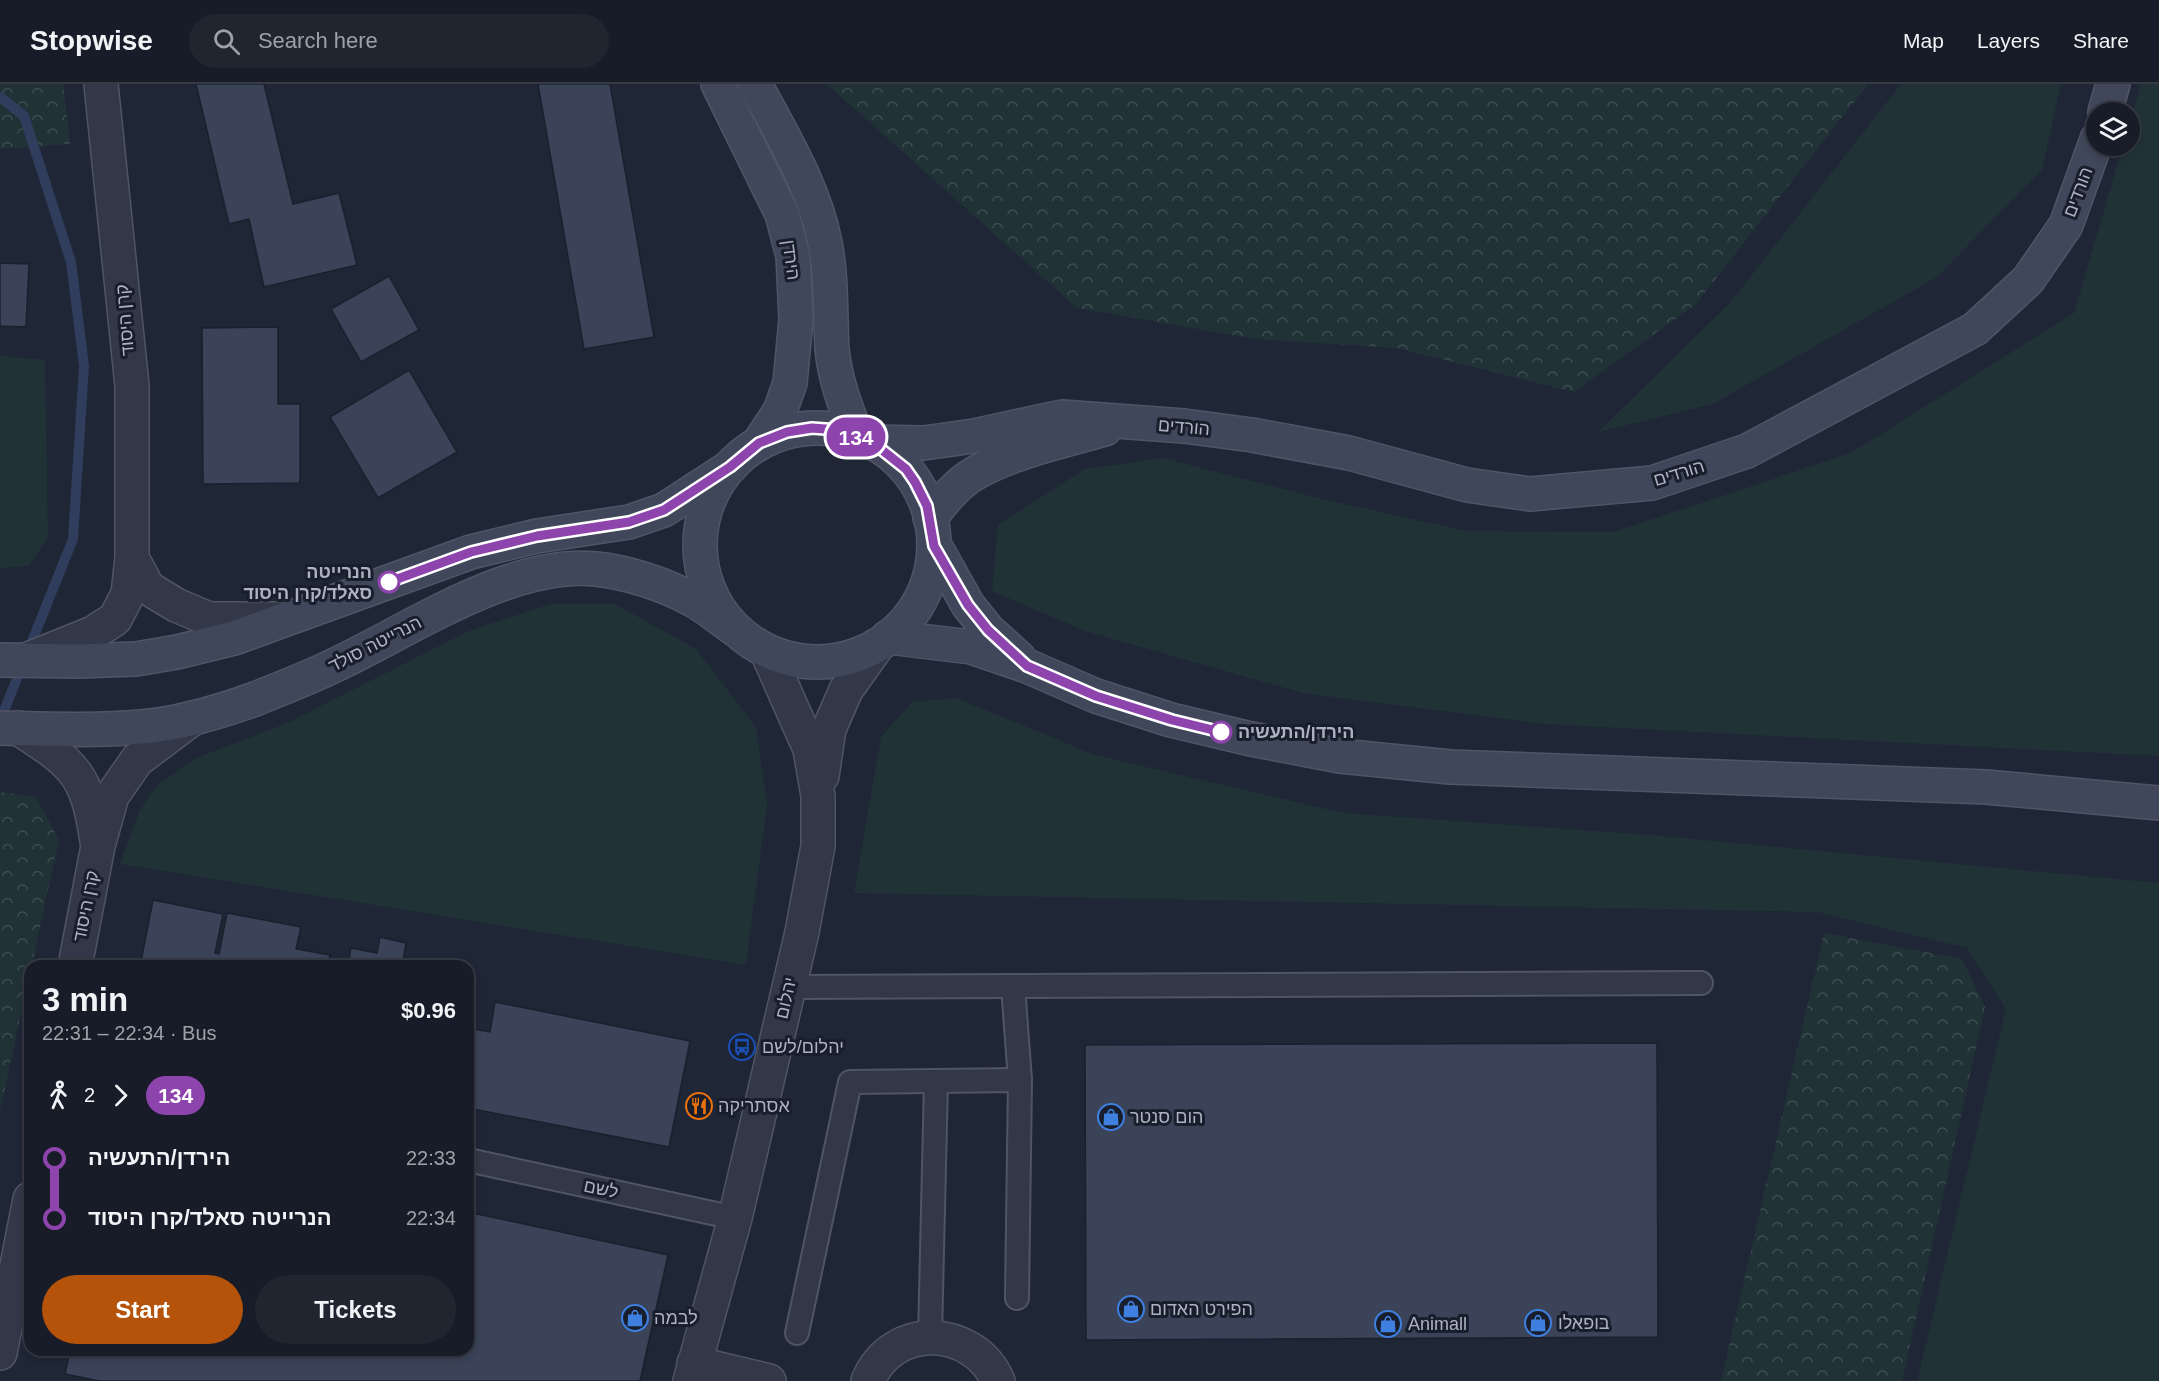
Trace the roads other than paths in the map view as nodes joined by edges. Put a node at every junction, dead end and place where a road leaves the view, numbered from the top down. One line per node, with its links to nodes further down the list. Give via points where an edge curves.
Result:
1 (101, 84): 12 (street, קרן היסוד, via 132,387)
2 (718, 84): 9 (main road, הירדן, via 782,214 793,256 796,320 790,383 780,411)
3 (755, 84): 8 (main road, הירדן, via 817,210 831,284 832,349 837,378)
4 (2114, 84): 5 (main road)
5 (2108, 102)
6 (2091, 156): 7 (main road, הורדים, via 2066,225 2028,280 1975,328 1747,451 1652,483 1530,494 1467,484 1349,453 1252,435)
7 (1127, 423): 8 (main road, הורדים, via 1062,417 924,443); 11 (main road, הורדים, via 994,464 968,478 952,491)
8 (865, 440): 9 (main road, via 838,430 812,428); 11 (main road, via 911,475 927,506)
9 (759, 443): 10 (main road)
10 (730, 467): 13 (main road, via 664,510 629,522 537,536 471,552); 14 (main road, via 712,491 703,515 700,561 712,599)
11 (932, 532): 15 (main road, via 927,586 908,620); 18 (main road, via 968,605 988,630)
12 (132, 558): 13 (street, קרן היסוד, via 148,588 209,619); 17 (street, קרן היסוד, via 128,594 115,619 93,633)
13 (287, 619): 17 (main road, via 234,638 136,659)
14 (735, 630): 16 (main road, הנרייטה סולד); 19 (main road, הנרייטה סולד, via 693,599 654,583 596,569 557,569 468,597 334,666 254,699)
15 (883, 641): 16 (main road, הנרייטה סולד, via 829,662 805,662); 18 (main road, via 971,647); 21 (street, via 846,690 829,729)
16 (767, 652): 21 (street, יהלום, via 810,749)
17 (13, 660)
18 (1027, 666): 22 (main road, via 1096,696 1172,720 1340,756 1450,767 1986,787)
19 (193, 718): 20 (main road, הנרייטה סולד, via 142,727); 23 (street, קרן היסוד, via 137,760 112,796)
20 (9, 728): 23 (street, קרן היסוד, via 59,755 81,779 93,809)
21 (818, 796): 27 (street, יהלום, via 818,846)
22 (2159, 803)
23 (98, 846): 24 (street, קרן היסוד)
24 (76, 960)
25 (1701, 983): 26 (lane)
26 (1013, 986): 27 (lane); 28 (lane)
27 (789, 987): 31 (street, יהלום)
28 (1020, 1080): 29 (lane); 33 (lane)
29 (936, 1081): 34 (lane, via 850,1082); 35 (lane)
30 (474, 1161): 31 (lane, לשם)
31 (735, 1218): 37 (street, יהלום)
32 (24, 1229): 36 (street)
33 (1017, 1298)
34 (797, 1333)
35 (930, 1337): 39 (street, via 902,1343 882,1358); 40 (street, via 964,1343 979,1353)
36 (0, 1353)
37 (692, 1372): 38 (street)
38 (769, 1381)
39 (868, 1381)
40 (998, 1381)

